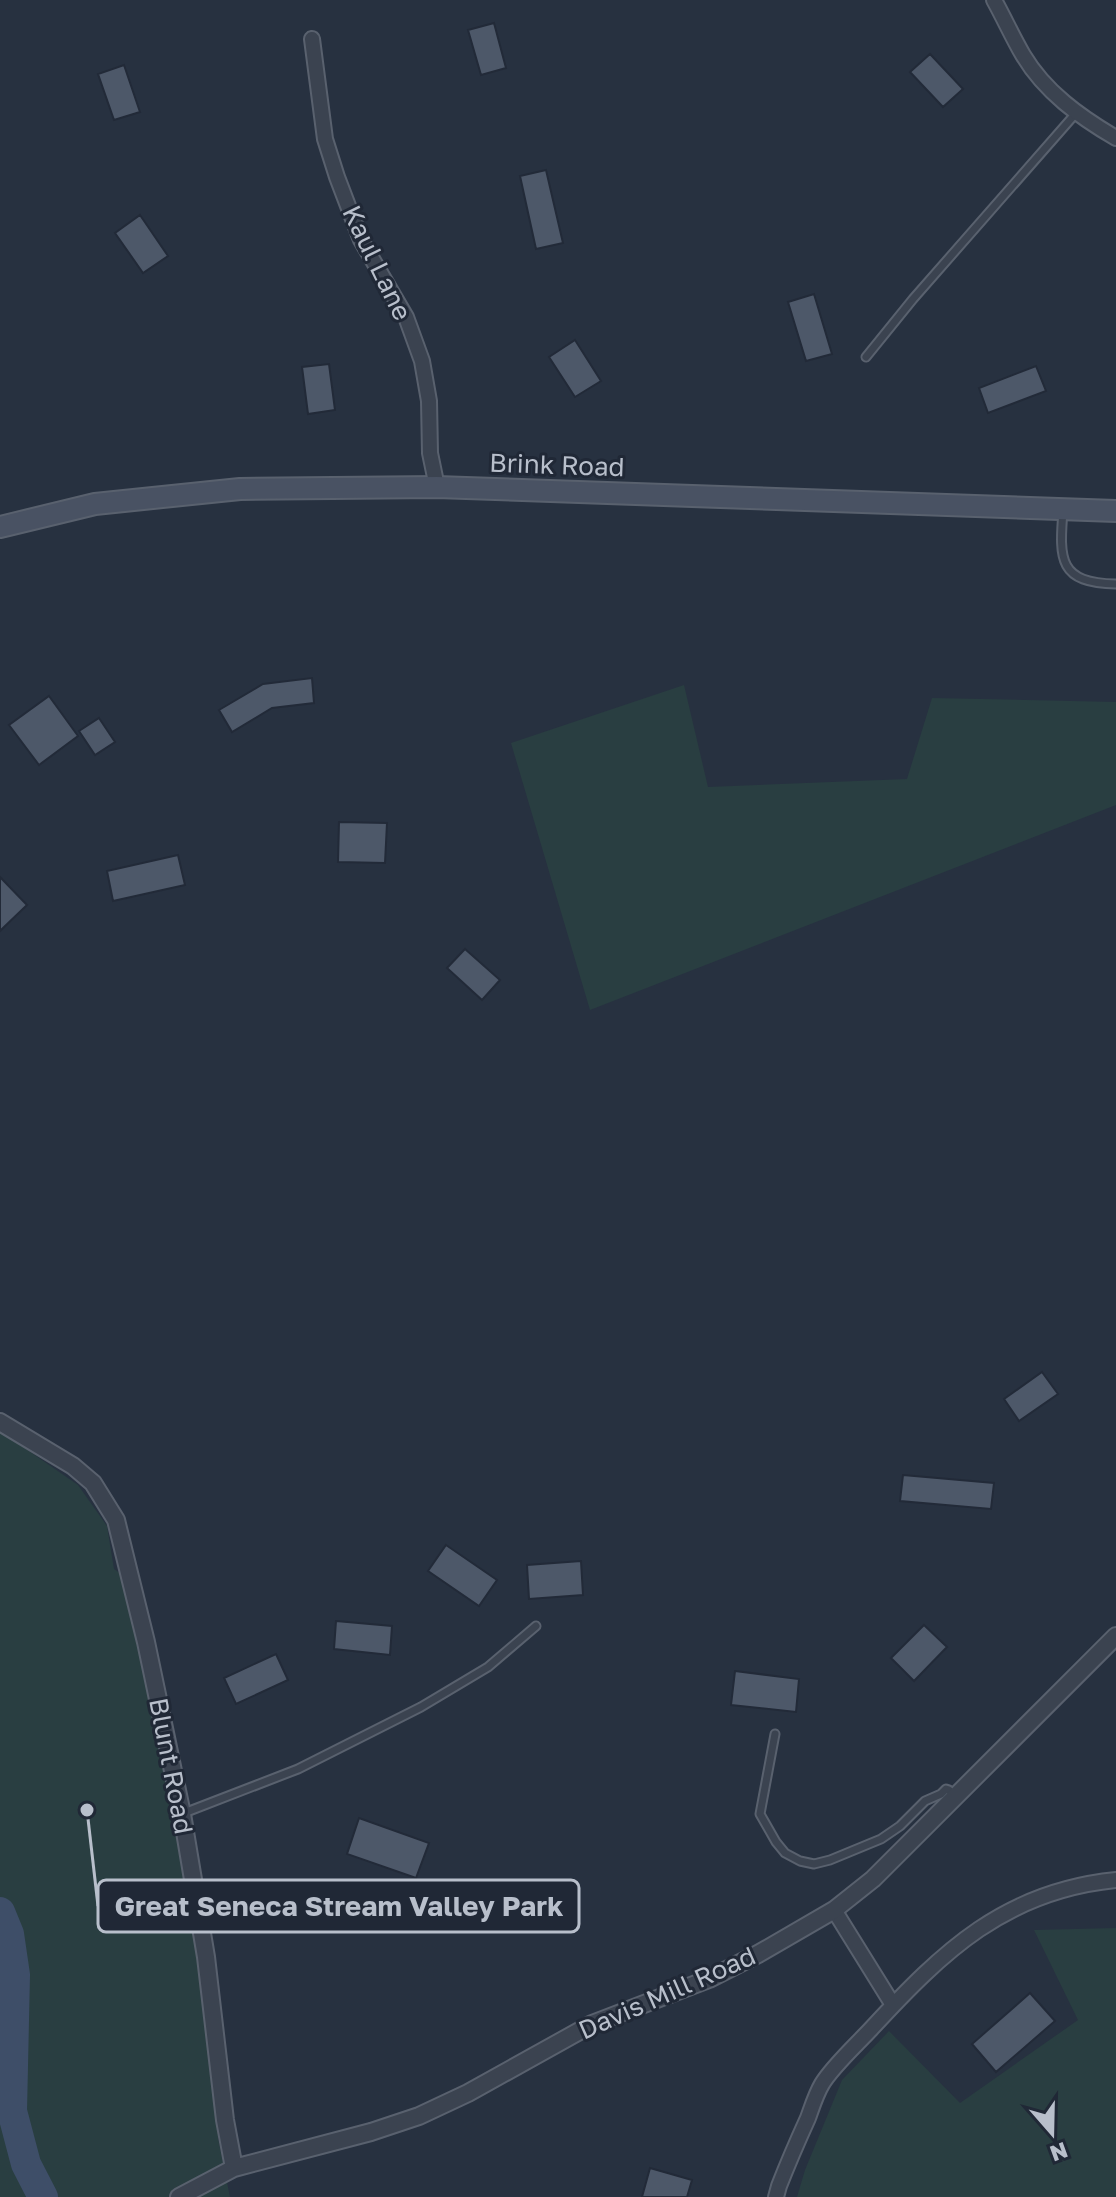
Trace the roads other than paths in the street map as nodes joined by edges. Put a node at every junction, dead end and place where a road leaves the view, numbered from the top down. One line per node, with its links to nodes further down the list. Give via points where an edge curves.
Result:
1 (994, 0): 3 (street, via 1025,58 1054,94)
2 (312, 39): 6 (street, Kaul Lane, via 325,139 337,177 361,240 406,317 422,361)
3 (1077, 112): 4 (street); 5 (lane)
4 (1116, 138)
5 (866, 357)
6 (437, 487): 7 (main road, Brink Road); 9 (main road, Brink Road, via 240,489 95,504)
7 (1063, 509): 8 (main road, Brink Road); 10 (lane, via 1062,554 1068,568 1076,577)
8 (1116, 511)
9 (0, 527)
10 (1116, 584)
11 (0, 1422): 16 (street, Blunt Road, via 73,1466 93,1483 116,1520)
12 (536, 1626): 16 (lane, via 488,1667 421,1707 298,1769)
13 (1116, 1636): 15 (street, Davis Mill Road)
14 (775, 1734): 15 (lane, via 760,1814 785,1853 800,1861 814,1864 856,1850 881,1839 946,1789)
15 (954, 1796): 18 (street, Davis Mill Road, via 873,1879)
16 (182, 1814): 20 (street, Blunt Road)
17 (1116, 1880): 19 (street, via 1039,1897 999,1915 964,1939)
18 (834, 1910): 19 (street); 20 (street, Davis Mill Road, via 709,1979 592,2024 419,2116)
19 (893, 2005): 22 (street, via 823,2082)
20 (234, 2168): 21 (street, Davis Mill Road)
21 (179, 2197)
22 (776, 2197)

